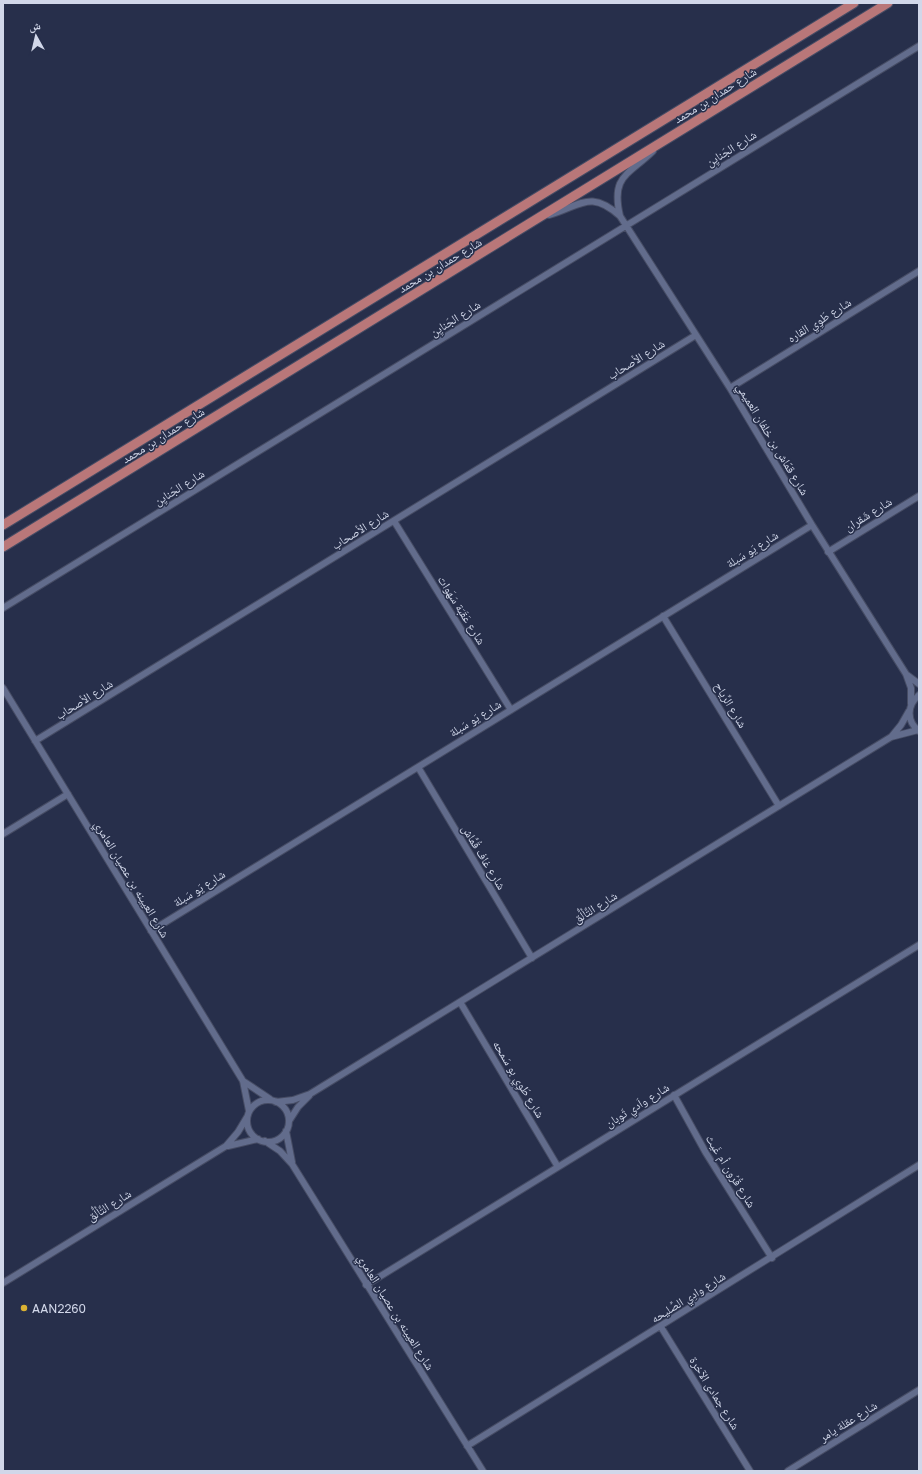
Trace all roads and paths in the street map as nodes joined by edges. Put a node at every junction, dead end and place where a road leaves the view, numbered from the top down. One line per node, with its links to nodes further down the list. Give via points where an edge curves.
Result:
1 (854, 3): 13 (main road, شارع حمدان بن محمد)
2 (888, 3): 4 (main road, شارع حمدان بن محمد)
3 (919, 46): 7 (street, شارع الجَنايِن)
4 (661, 143): 5 (street, شارع قمّاش بن خلفان العميمي, via 620,182 616,199); 6 (main road, شارع حمدان بن محمد)
5 (620, 216): 6 (street, شارع قمّاش بن خلفان العميمي, via 608,206 593,201 581,202); 7 (street, شارع قمّاش بن خلفان العميمي)
6 (542, 217): 15 (main road, شارع حمدان بن محمد)
7 (626, 226): 9 (street, شارع قمّاش بن خلفان العميمي); 17 (street, شارع الجَنايِن)
8 (919, 271): 10 (street, شارع طَوِي القاره)
9 (696, 335): 10 (street, شارع قمّاش بن خلفان العميمي); 12 (street, شارع الأصحاب)
10 (730, 388): 14 (street, شارع قمّاش بن خلفان العميمي)
11 (919, 496): 16 (street, شارع شَقران)
12 (394, 521): 24 (street, شارع عَقَبَة سَهَوات); 28 (street, شارع الأصحاب)
13 (3, 525)
14 (812, 525): 16 (street, شارع قمّاش بن خلفان العميمي); 18 (street, شارع يَو سَبلة)
15 (3, 547)
16 (828, 552): 19 (street, شارع قمّاش بن خلفان العميمي)
17 (3, 608)
18 (664, 616): 24 (street, شارع يَو سَبلة); 31 (street, شارع الرِّياح)
19 (906, 674): 20 (street, شارع قمّاش بن خلفان العميمي); 23 (street, شارع قمّاش بن خلفان العميمي, via 911,688)
20 (919, 684)
21 (3, 688): 28 (street, شارع العيينه بن عصيان العامري)
22 (919, 695): 23 (street)
23 (911, 704): 25 (street, شارع التَّألُّق)
24 (511, 710): 29 (street, شارع يَو سَبلة)
25 (909, 711): 26 (street, via 912,724); 27 (street, شارع التَّألُّق)
26 (918, 731): 27 (street, شارع التَّألُّق)
27 (891, 737): 31 (street, شارع التَّألُّق)
28 (35, 741): 30 (street, شارع العيينه بن عصيان العامري)
29 (418, 767): 33 (street, شارع يَو سَبلة); 35 (street, شارع غاف قُمَّاش)
30 (68, 794): 32 (street); 33 (street, شارع العيينه بن عصيان العامري)
31 (779, 806): 35 (street, شارع التَّألُّق)
32 (3, 834)
33 (151, 931): 37 (street, شارع العيينه بن عصيان العامري)
34 (919, 945): 39 (street, شارع واَدي ثَوبان)
35 (532, 958): 36 (street, شارع التَّألُّق)
36 (460, 1002): 38 (street, شارع التَّألُّق); 48 (street, شارع طَوِي بو سَمحه)
37 (243, 1081): 40 (street, شارع العيينه بن عصيان العامري); 41 (street, شارع العيينه بن عصيان العامري)
38 (310, 1094): 40 (street, شارع التَّألُّق, via 293,1100); 42 (street, شارع التَّألُّق)
39 (674, 1096): 48 (street, شارع واَدي ثَوبان); 49 (street, شارع قُرُون أم غَيث, via 706,1153)
40 (274, 1101): 41 (street, via 259,1102); 42 (street, via 284,1108)
41 (248, 1114): 44 (street, via 248,1127 254,1136); 45 (street, شارع التَّألُّق)
42 (289, 1121): 43 (street)
43 (286, 1131): 44 (street, via 279,1138); 46 (street, شارع العيينه بن عصيان العامري)
44 (262, 1140): 45 (street, شارع التَّألُّق); 46 (street, شارع العيينه بن عصيان العامري, via 280,1151)
45 (226, 1146): 50 (street, شارع التَّألُّق)
46 (292, 1164): 51 (street, شارع العيينه بن عصيان العامري)
47 (919, 1165): 49 (street, شارع وادِي الصِّليحه)
48 (558, 1167): 51 (street, شارع واَدي ثَوبان)
49 (772, 1258): 52 (street, شارع وادِي الصِّليحه)
50 (3, 1283)
51 (366, 1285): 54 (street, شارع العيينه بن عصيان العامري)
52 (661, 1326): 54 (street, شارع وادِي الصِّليحه); 56 (street, شارع جمادى الآخرة)
53 (919, 1390): 57 (street, شارع عقلة يامر)
54 (467, 1446): 55 (street, شارع العيينه بن عصيان العامري)
55 (482, 1471)
56 (750, 1471)
57 (788, 1471)

